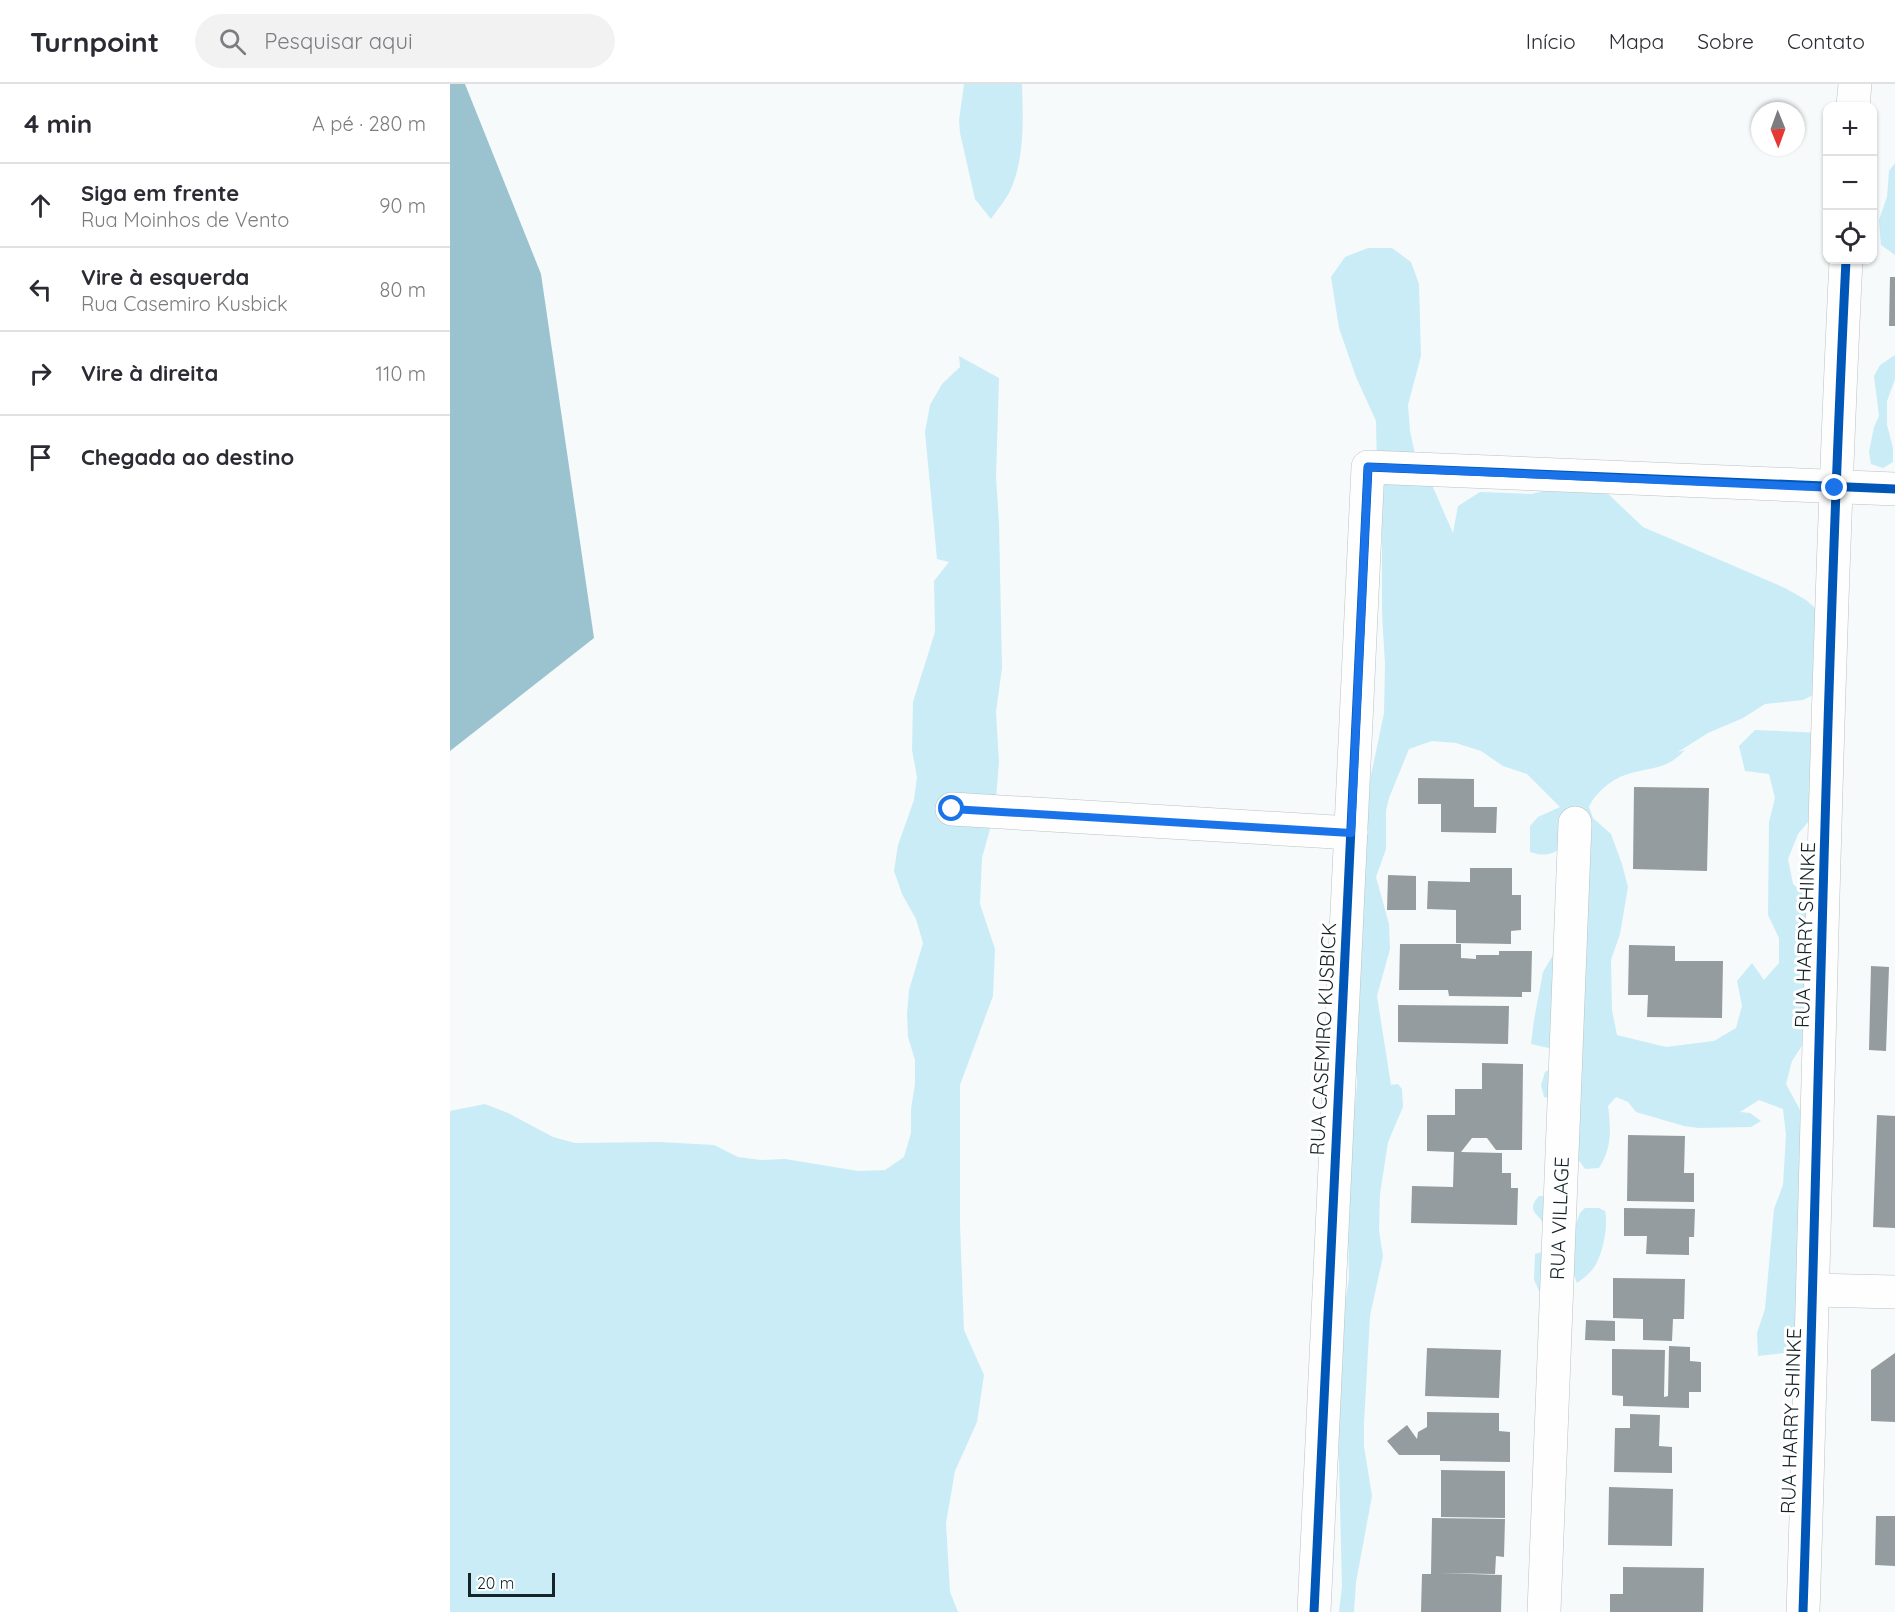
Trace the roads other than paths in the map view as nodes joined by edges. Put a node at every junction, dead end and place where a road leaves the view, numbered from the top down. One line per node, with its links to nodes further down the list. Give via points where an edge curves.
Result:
1 (1854, 84): 2 (street)
2 (1853, 102)
3 (1846, 264): 4 (street, RUA HARRY SHINKE)
4 (1835, 488): 5 (street); 8 (street, RUA CASEMIRO KUSBICK, via 1368,467); 9 (street, RUA HARRY SHINKE)
5 (1895, 489)
6 (952, 809): 8 (street)
7 (1575, 823): 12 (street, RUA VILLAGE)
8 (1351, 833): 11 (street, RUA CASEMIRO KUSBICK)
9 (1814, 1290): 10 (street); 13 (street, RUA HARRY SHINKE)
10 (1895, 1292)
11 (1314, 1612)
12 (1544, 1612)
13 (1803, 1612)

